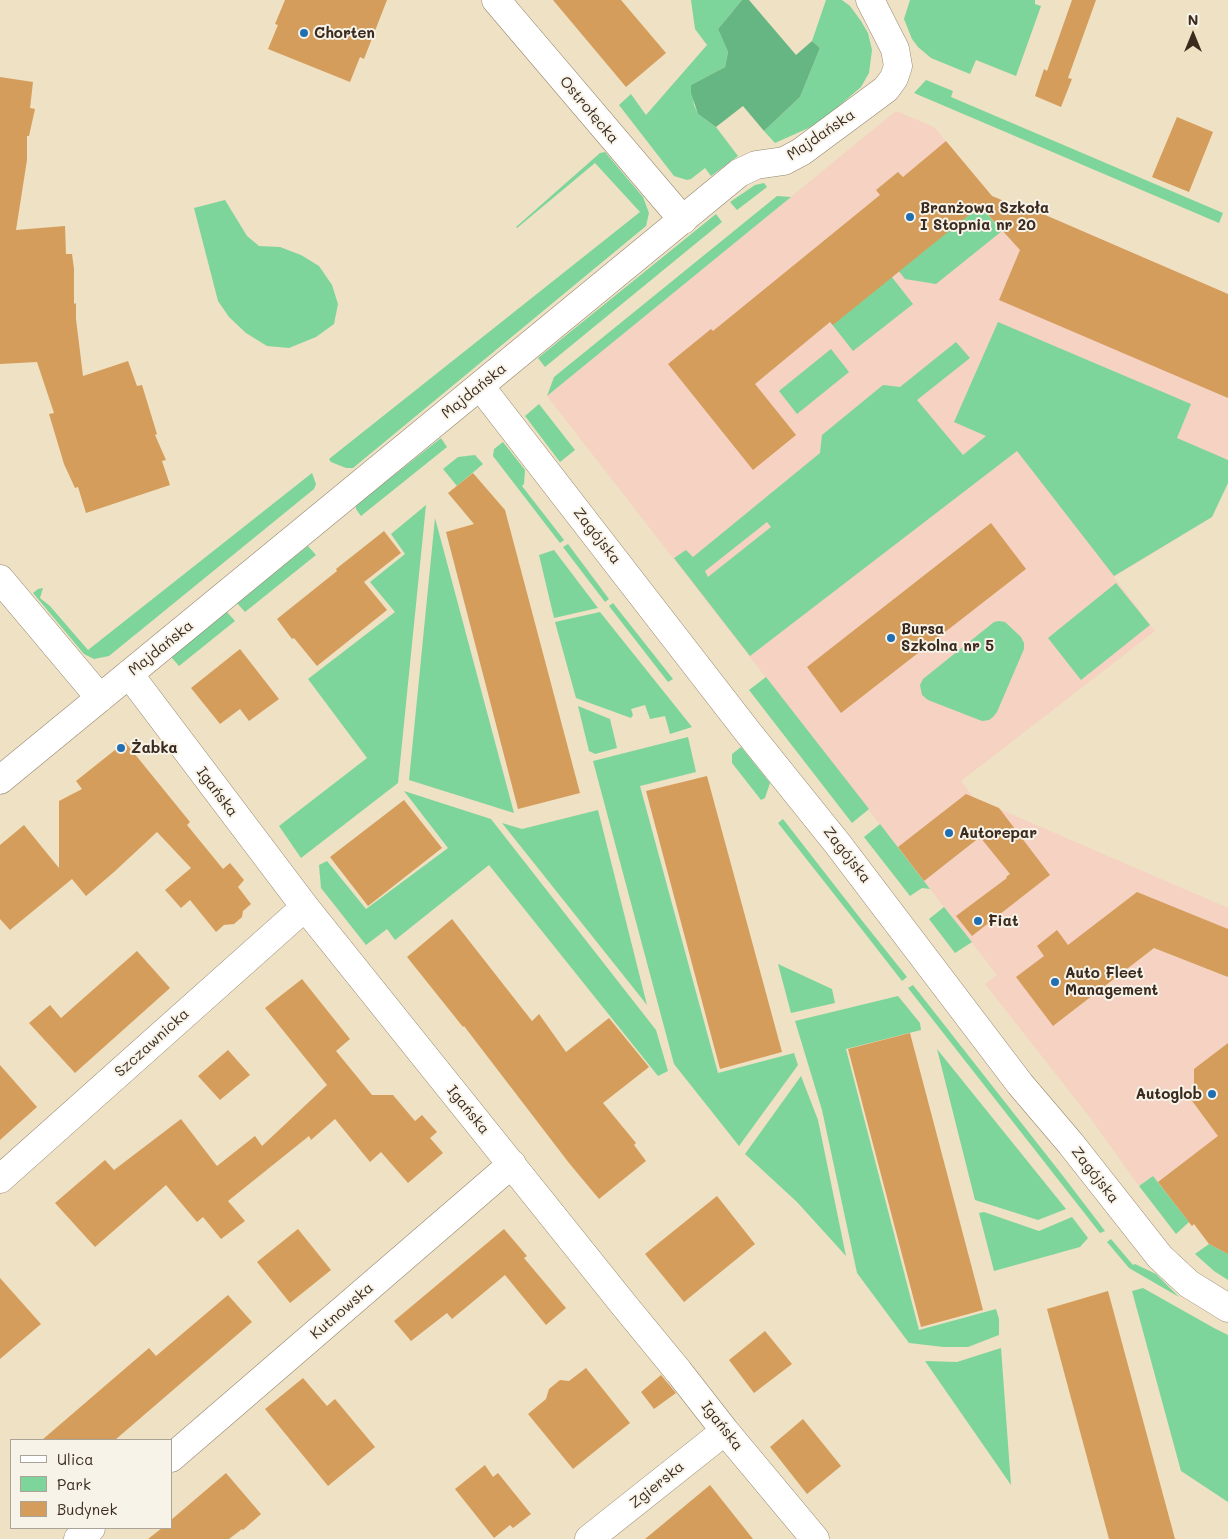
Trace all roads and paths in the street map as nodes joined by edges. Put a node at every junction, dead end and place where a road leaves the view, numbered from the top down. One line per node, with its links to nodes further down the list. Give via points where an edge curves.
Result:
1 (496, 0): 3 (street, Ostrołęcka)
2 (870, 0): 3 (street, Majdańska, via 895,48 898,66 886,89 801,152 739,173)
3 (682, 220): 4 (street, Majdańska)
4 (480, 386): 6 (street, Majdańska); 12 (street, Zagójska, via 843,850 1020,1084 1160,1257 1189,1284)
5 (0, 579): 7 (street)
6 (129, 674): 7 (street, Majdańska); 9 (street, Igańska)
7 (100, 698): 8 (street, Majdańska)
8 (0, 780)
9 (305, 907): 10 (street, Igańska); 11 (street, Szczawnicka)
10 (512, 1164): 13 (street, Igańska); 14 (street, Kutnowska)
11 (0, 1179)
12 (1228, 1308)
13 (725, 1431): 17 (street, Zgierska); 18 (street, Igańska)
14 (172, 1457)
15 (90, 1529): 16 (street)
16 (78, 1539)
17 (589, 1539)
18 (815, 1539)

